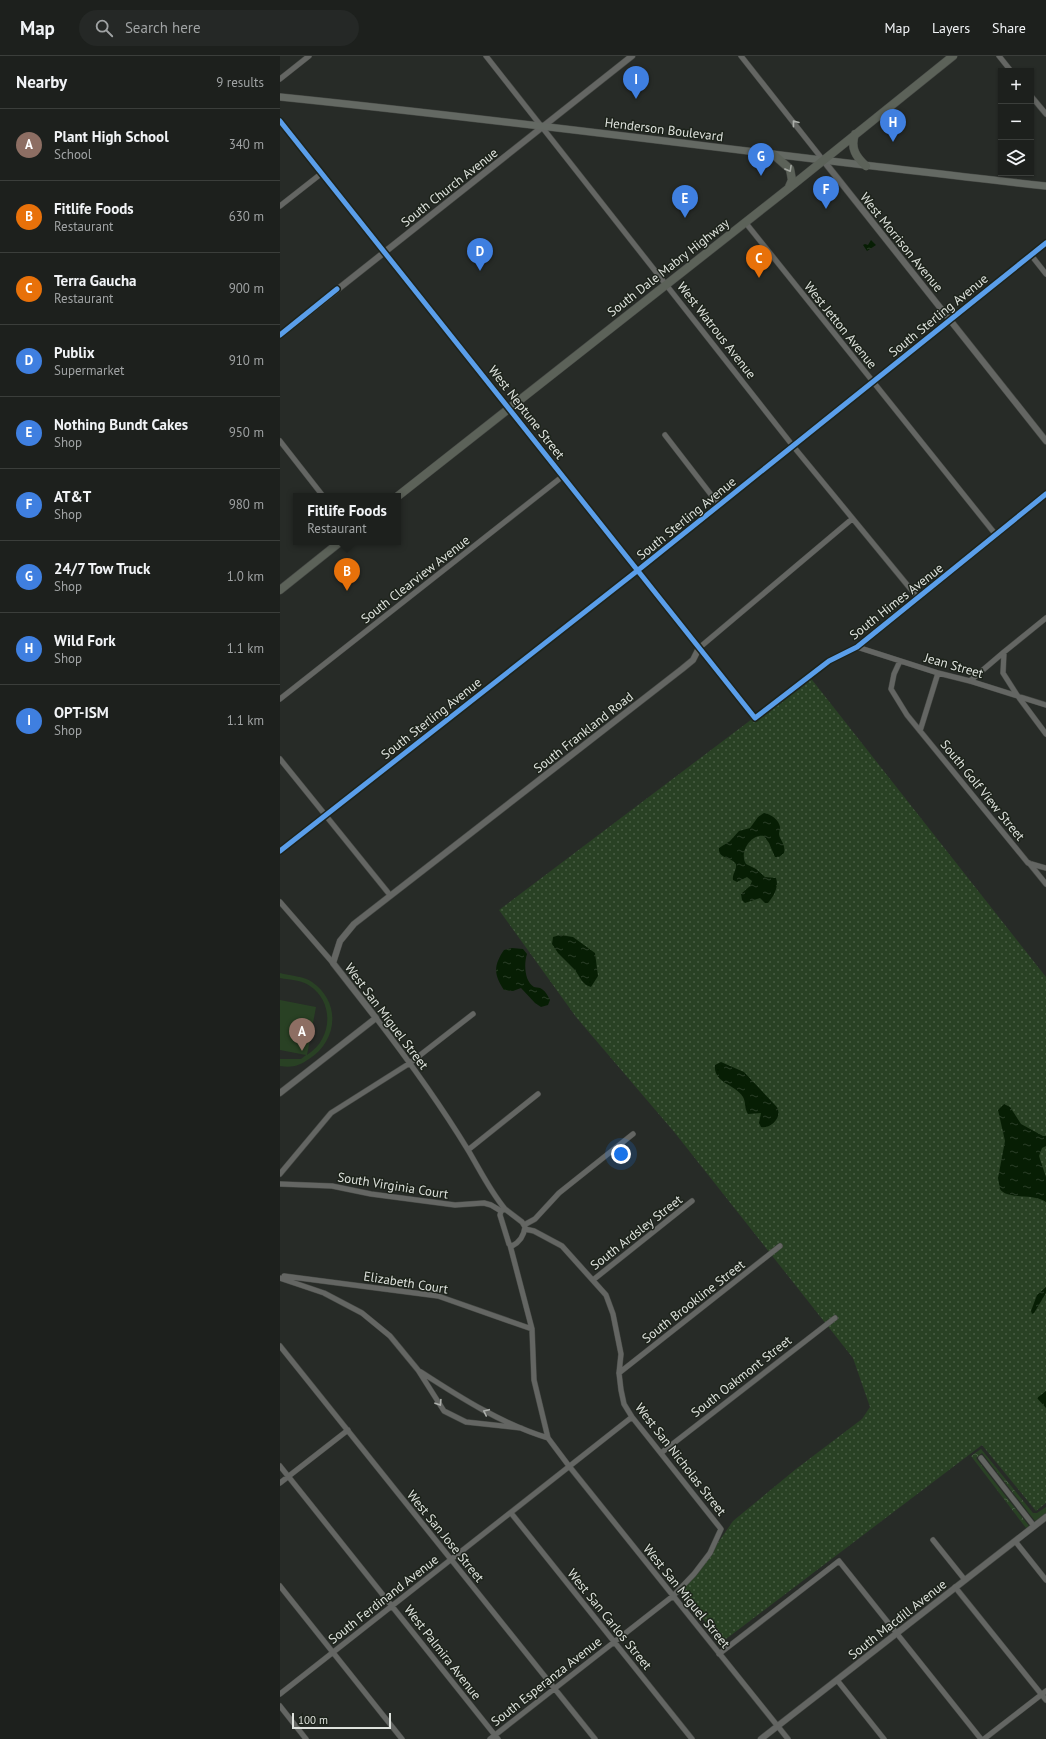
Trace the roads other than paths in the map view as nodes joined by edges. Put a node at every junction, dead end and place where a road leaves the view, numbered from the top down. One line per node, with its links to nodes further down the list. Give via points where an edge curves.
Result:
1 (309, 56): 8 (street)
2 (486, 56): 13 (street, West Watrous Avenue)
3 (632, 56): 13 (street, South Church Avenue)
4 (741, 56): 16 (street, West Morrison Avenue, one-way to 4)
5 (953, 56): 14 (main road, South Dale Mabry Highway)
6 (999, 56): 7 (street)
7 (1009, 68)
8 (280, 79)
9 (280, 97): 13 (main road, Henderson Boulevard)
10 (1034, 100): 11 (street)
11 (1046, 114)
12 (280, 121): 18 (street, West Neptune Street)
13 (542, 127): 15 (main road, Henderson Boulevard); 24 (street, South Church Avenue); 27 (street, West Watrous Avenue)
14 (856, 134): 16 (main road, South Dale Mabry Highway); 17 (main road, via 853,141 854,153)
15 (774, 155): 16 (main road, Henderson Boulevard); 20 (main road, one-way to 20, via 790,169 792,180)
16 (823, 160): 17 (main road, Henderson Boulevard); 20 (main road, South Dale Mabry Highway); 28 (street, West Morrison Avenue)
17 (866, 166): 19 (main road, Henderson Boulevard)
18 (322, 173): 21 (street); 24 (street, West Neptune Street)
19 (1046, 186)
20 (788, 188): 22 (main road, South Dale Mabry Highway)
21 (280, 206)
22 (745, 222): 27 (main road, South Dale Mabry Highway); 30 (street, West Jetton Avenue)
23 (1046, 243): 25 (street, South Sterling Avenue)
24 (385, 252): 29 (street, South Church Avenue); 31 (street, West Neptune Street)
25 (1031, 255): 26 (street); 28 (street, South Sterling Avenue)
26 (1046, 274)
27 (667, 284): 31 (main road, South Dale Mabry Highway); 35 (street, West Watrous Avenue)
28 (950, 319): 30 (street, South Sterling Avenue); 34 (street, West Morrison Avenue)
29 (280, 334)
30 (873, 382): 35 (street, South Sterling Avenue); 42 (street, West Jetton Avenue)
31 (509, 408): 36 (street, West Neptune Street); 38 (main road, South Dale Mabry Highway)
32 (665, 436): 40 (street)
33 (280, 441): 37 (street)
34 (1046, 441)
35 (793, 446): 40 (street, South Sterling Avenue); 41 (street, West Watrous Avenue)
36 (563, 476): 44 (street, West Neptune Street); 55 (street, South Clearview Avenue)
37 (322, 493)
38 (401, 494)
39 (1046, 494): 42 (street, South Himes Avenue)
40 (719, 505): 44 (street, South Sterling Avenue)
41 (852, 519): 46 (street, West Watrous Avenue); 49 (street, South Frankland Road)
42 (996, 535): 46 (street, South Himes Avenue)
43 (336, 545): 45 (main road)
44 (637, 571): 49 (street, West Neptune Street); 61 (street, South Sterling Avenue)
45 (280, 590)
46 (918, 598): 48 (street, South Himes Avenue)
47 (1046, 618): 50 (street)
48 (857, 647): 51 (street, Jean Street); 57 (street, South Himes Avenue, via 829,661)
49 (699, 648): 57 (street, West Neptune Street); 66 (street, South Frankland Road, via 693,660)
50 (1004, 652): 53 (street); 54 (street, via 1003,673)
51 (900, 661): 52 (street, Jean Street); 58 (street, South Golf View Street, via 891,689)
52 (938, 673): 53 (street, Jean Street); 58 (street)
53 (970, 681): 54 (street, Jean Street)
54 (1017, 695): 56 (street, Jean Street); 59 (street)
55 (280, 699)
56 (1046, 705)
57 (755, 718)
58 (920, 731): 63 (street, South Golf View Street)
59 (1046, 734)
60 (280, 759): 61 (street)
61 (325, 815): 62 (street, South Sterling Avenue); 66 (street)
62 (280, 851)
63 (1028, 862): 64 (street); 65 (street, South Golf View Street)
64 (1046, 868)
65 (1046, 884)
66 (390, 895): 68 (street, South Frankland Road, via 354,924 340,942)
67 (280, 902): 68 (street, West San Miguel Street)
68 (333, 963): 70 (street, West San Miguel Street)
69 (473, 1014): 71 (street)
70 (376, 1018): 71 (street, West San Miguel Street); 72 (street)
71 (410, 1063): 75 (street, West San Miguel Street); 76 (street, via 331,1114)
72 (280, 1093)
73 (538, 1094): 75 (street)
74 (633, 1134): 80 (street, via 559,1193)
75 (468, 1150): 79 (street)
76 (280, 1174)
77 (280, 1184): 79 (street, South Virginia Court, via 332,1186 455,1205 484,1203)
78 (692, 1201): 84 (street, South Ardsley Street)
79 (503, 1210): 80 (street, West San Nicholas Street); 81 (street, via 500,1215)
80 (525, 1227): 81 (street, via 518,1243); 84 (street, West San Nicholas Street, via 562,1246)
81 (510, 1245): 88 (street)
82 (780, 1246): 91 (street, South Brookline Street)
83 (280, 1277): 85 (street, Elizabeth Court); 86 (street)
84 (593, 1280): 91 (street, West San Nicholas Street, via 606,1295 613,1314 621,1354)
85 (320, 1281): 86 (street); 88 (street, Elizabeth Court, via 438,1296)
86 (322, 1292): 90 (street, via 362,1313 390,1336)
87 (835, 1318): 96 (street, South Oakmont Street)
88 (532, 1329): 95 (street, via 534,1380)
89 (280, 1346): 94 (street, West San Jose Street)
90 (418, 1370): 93 (street, one-way to 90, via 479,1409); 93 (street, one-way to 93, via 444,1411 466,1422)
91 (619, 1373): 92 (street, West San Nicholas Street, via 624,1404)
92 (632, 1417): 96 (street, West San Nicholas Street); 99 (street, South Ferdinand Avenue)
93 (521, 1428): 95 (street)
94 (348, 1430): 100 (street); 108 (street, West San Jose Street)
95 (548, 1438): 99 (street, West San Miguel Street)
96 (661, 1453): 105 (street, West San Nicholas Street)
97 (981, 1458): 104 (street)
98 (280, 1466): 100 (street, West Palmira Avenue)
99 (569, 1466): 102 (street, South Ferdinand Avenue); 113 (street, West San Miguel Street)
100 (289, 1476): 101 (street); 114 (street, West Palmira Avenue)
101 (280, 1484)
102 (511, 1513): 108 (street, South Ferdinand Avenue); 116 (street, West San Carlos Street)
103 (1046, 1517): 104 (street, South Macdill Avenue)
104 (1034, 1526): 107 (street, South Macdill Avenue)
105 (721, 1529): 113 (street, South Esperanza Avenue, via 710,1553)
106 (934, 1540): 109 (street)
107 (1015, 1541): 109 (street, South Macdill Avenue); 110 (street)
108 (451, 1559): 114 (street, South Ferdinand Avenue); 120 (street, West San Jose Street)
109 (965, 1580): 112 (street, South Macdill Avenue)
110 (1046, 1580)
111 (280, 1586): 117 (street)
112 (955, 1587): 115 (street, South Macdill Avenue); 121 (street)
113 (673, 1596): 116 (street, South Esperanza Avenue); 118 (street, West San Miguel Street)
114 (392, 1605): 117 (street, South Ferdinand Avenue); 126 (street, West Palmira Avenue)
115 (896, 1634): 118 (street, via 839,1561); 119 (street, South Macdill Avenue); 135 (street)
116 (614, 1642): 120 (street, South Esperanza Avenue); 131 (street, West San Carlos Street)
117 (333, 1652): 122 (street, South Ferdinand Avenue); 128 (street)
118 (719, 1654): 125 (street, West San Miguel Street)
119 (837, 1680): 125 (street, South Macdill Avenue); 134 (street)
120 (555, 1688): 126 (street, South Esperanza Avenue); 130 (street, West San Jose Street)
121 (1044, 1692): 123 (street); 136 (street)
122 (280, 1694)
123 (1046, 1700)
124 (280, 1706): 127 (street)
125 (778, 1726): 132 (street, South Macdill Avenue); 133 (street, West San Miguel Street)
126 (497, 1737): 129 (street, South Esperanza Avenue)
127 (306, 1739)
128 (402, 1739)
129 (490, 1739)
130 (595, 1739)
131 (692, 1739)
132 (761, 1739)
133 (788, 1739)
134 (884, 1739)
135 (980, 1739)
136 (984, 1739)

